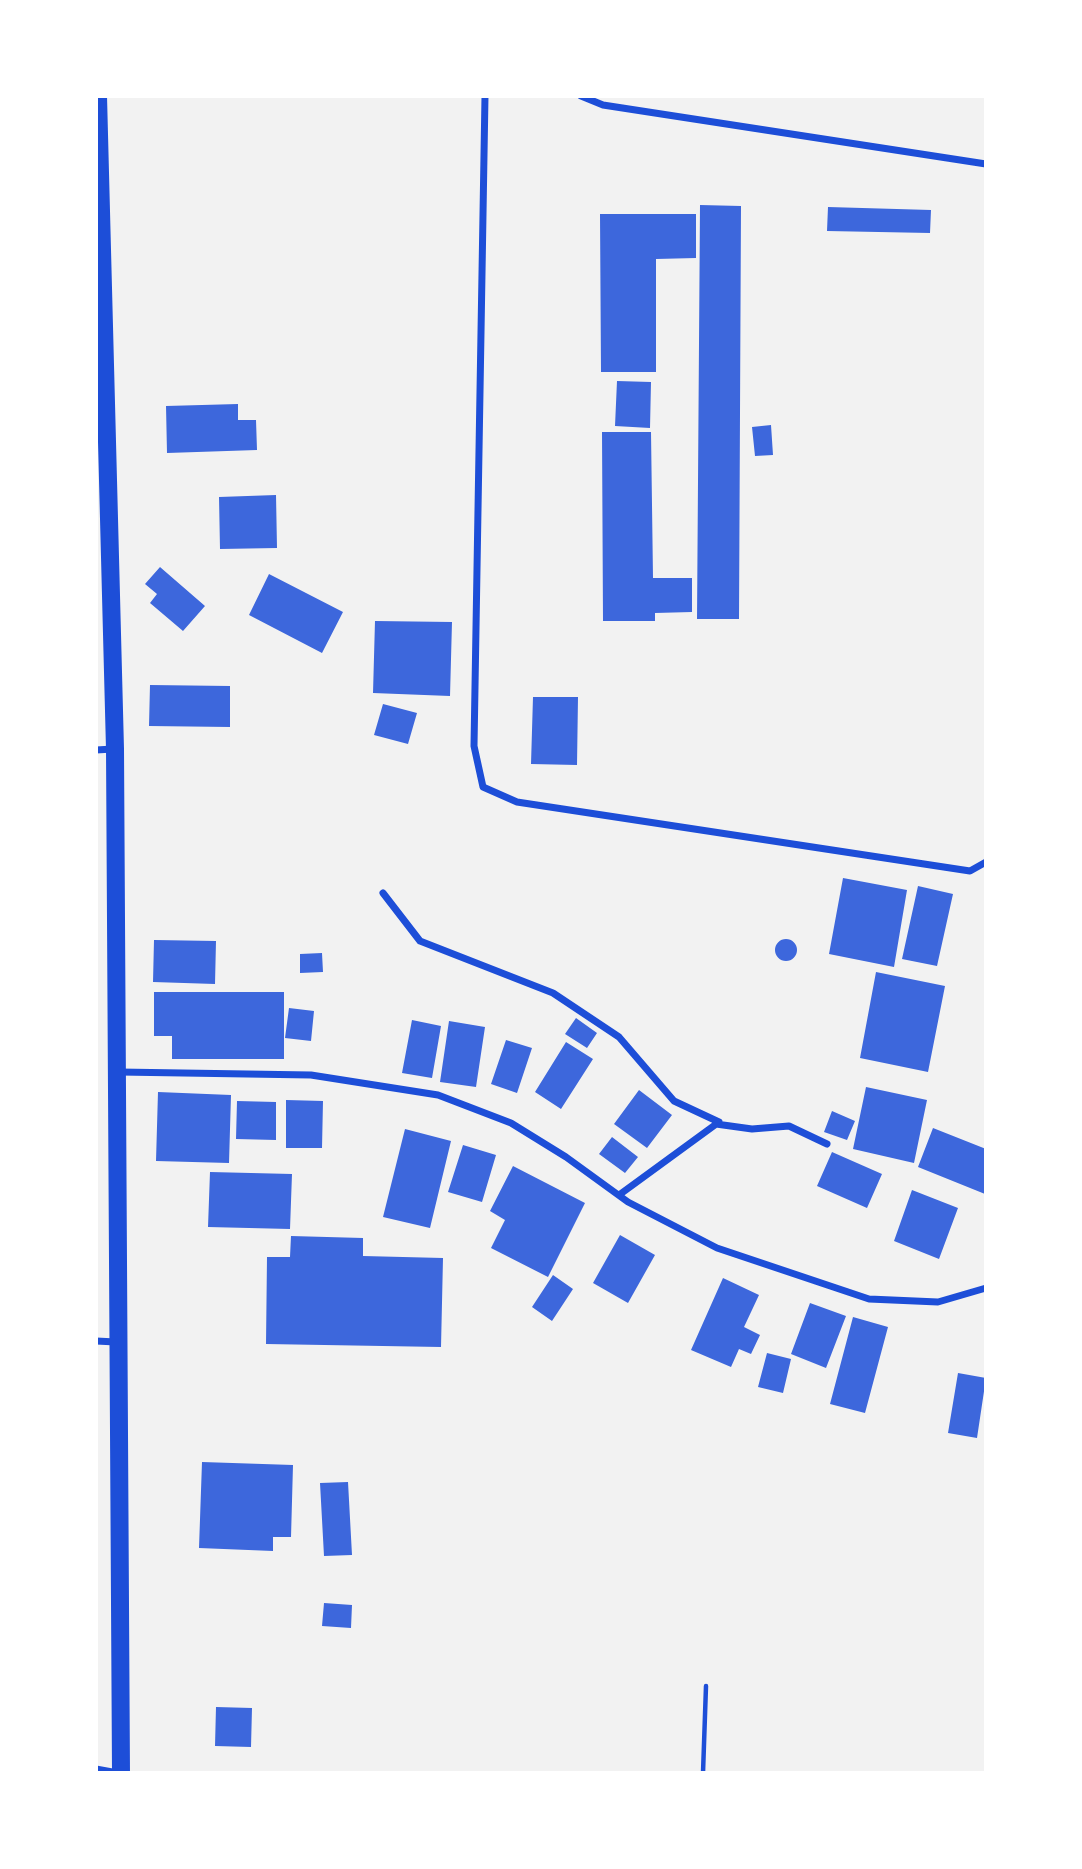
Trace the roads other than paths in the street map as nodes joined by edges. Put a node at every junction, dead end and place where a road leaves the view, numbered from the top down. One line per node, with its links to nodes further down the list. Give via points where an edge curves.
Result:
1 (485, 96): 8 (street, via 474,746 483,787 517,802 970,871)
2 (581, 96): 4 (street, via 603,105)
3 (97, 104): 5 (main road)
4 (986, 164)
5 (101, 443): 6 (main road)
6 (116, 749): 7 (street); 10 (main road)
7 (96, 750)
8 (986, 862)
9 (383, 893): 11 (street, via 420,941 553,993 619,1038 674,1101 719,1122)
10 (118, 1072): 13 (street, via 311,1075 438,1095 511,1123); 16 (main road)
11 (716, 1124): 12 (street, via 752,1129 789,1126); 13 (street)
12 (827, 1144)
13 (619, 1195): 14 (street, via 717,1248 869,1299 938,1302)
14 (986, 1288)
15 (96, 1340): 16 (street)
16 (117, 1342): 18 (main road)
17 (96, 1768): 18 (lane)
18 (121, 1773)

